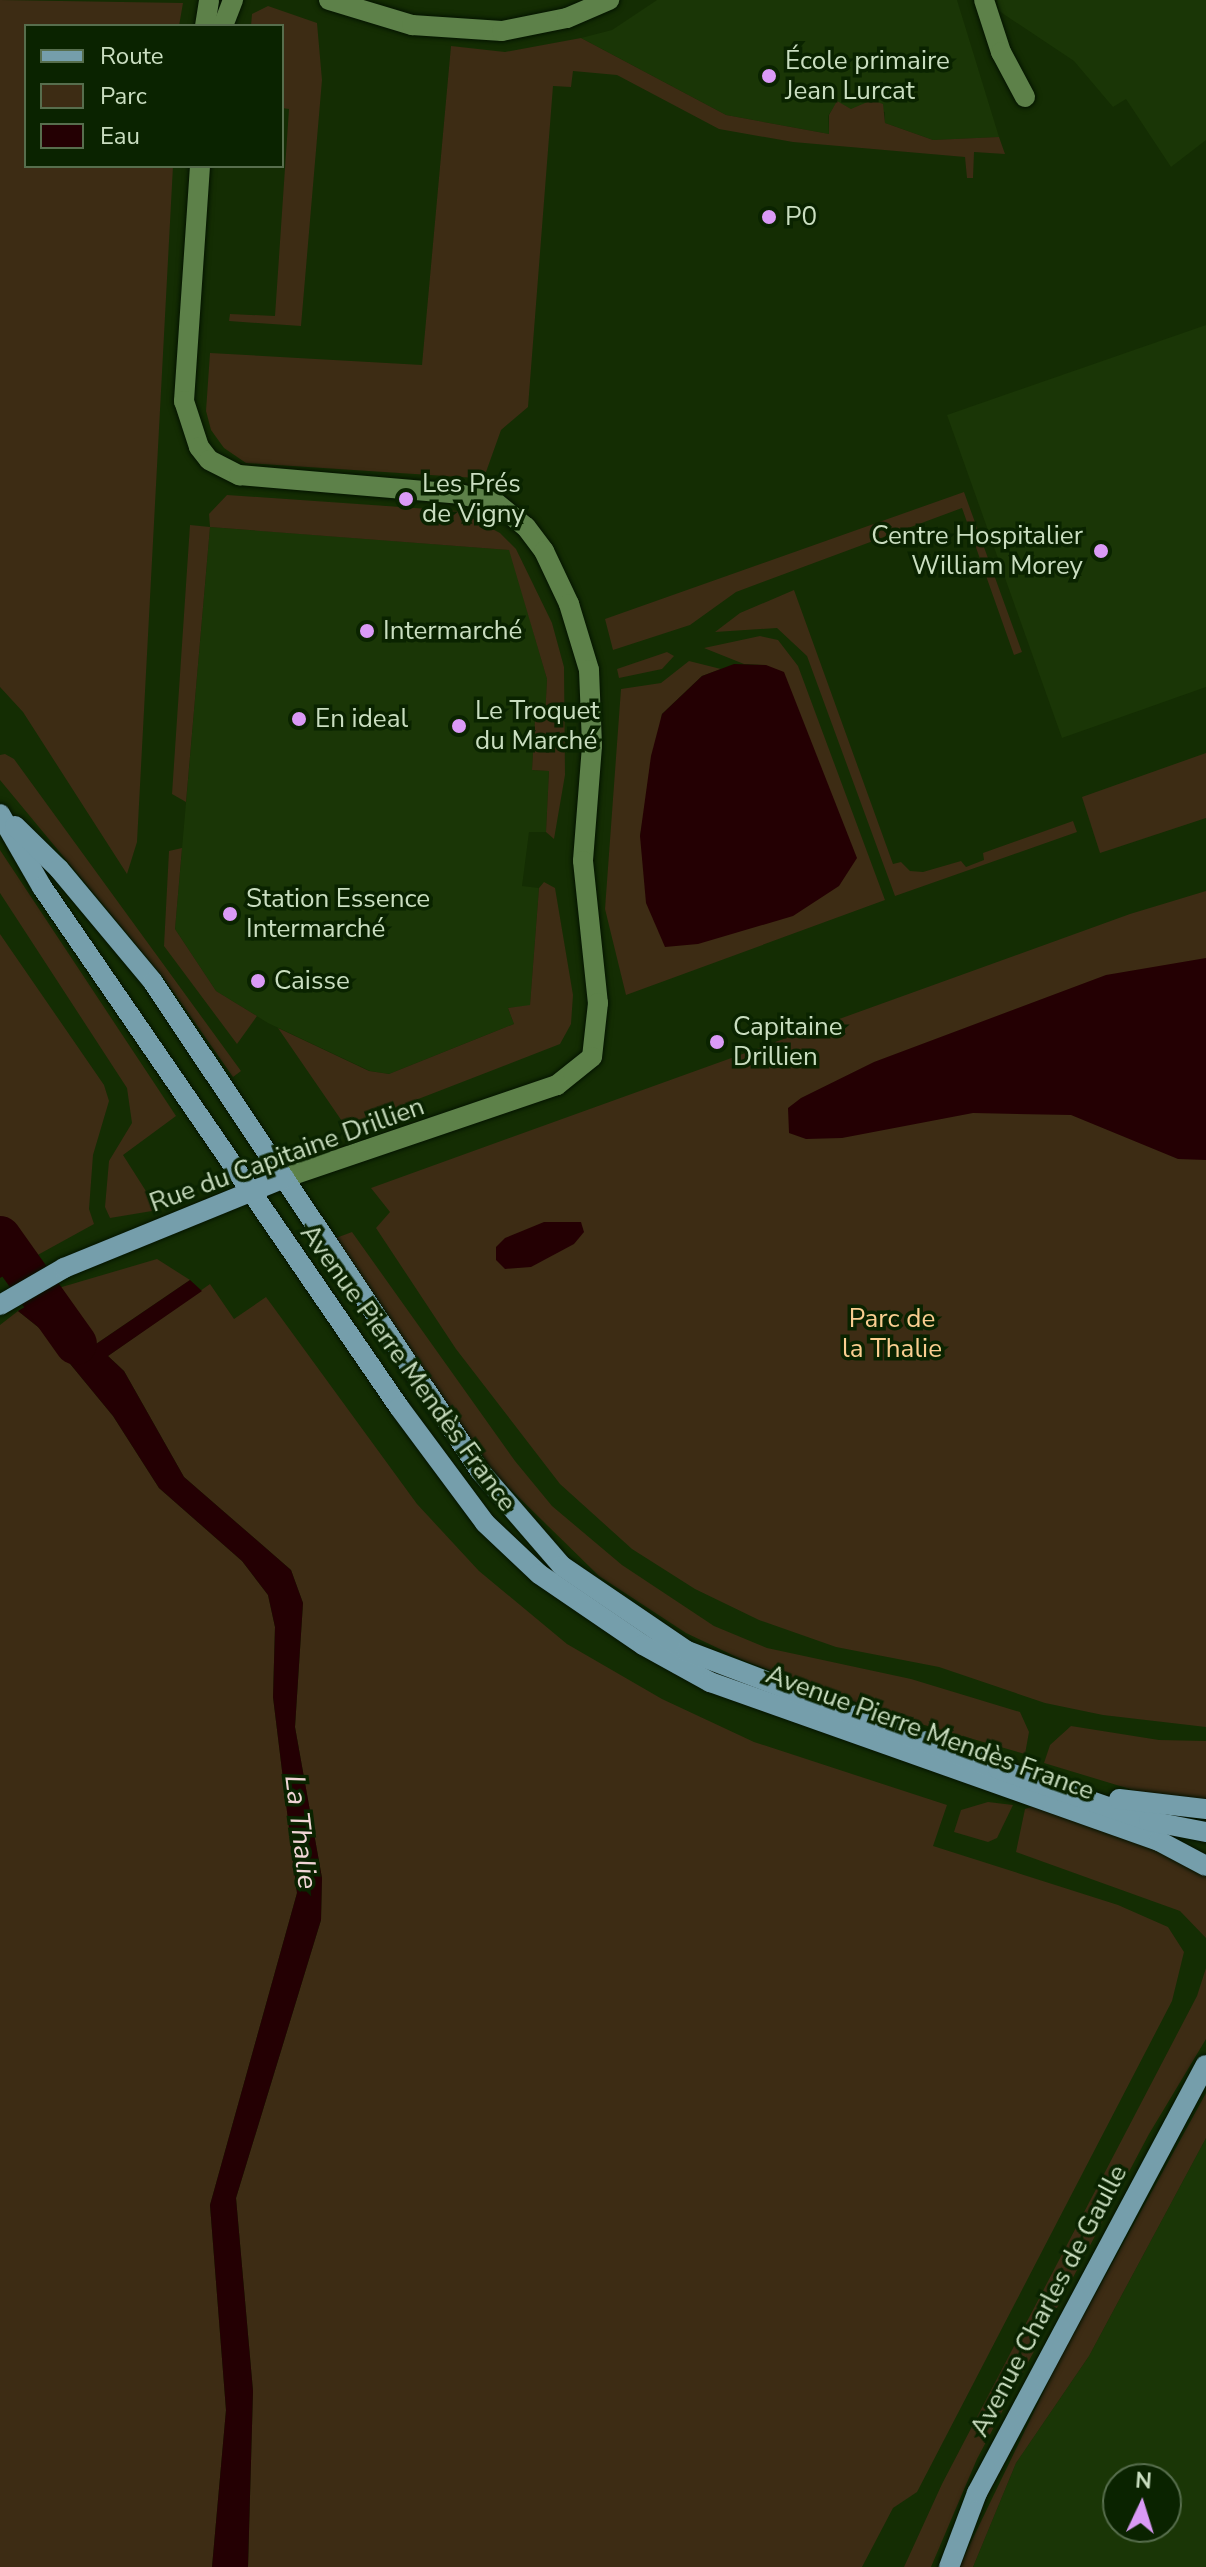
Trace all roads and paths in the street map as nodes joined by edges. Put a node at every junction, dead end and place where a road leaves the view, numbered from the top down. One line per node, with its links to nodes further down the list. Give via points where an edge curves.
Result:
1 (209, 0): 6 (street)
2 (233, 0): 7 (street)
3 (329, 0): 4 (street, via 412,25 490,31 567,18)
4 (609, 0)
5 (984, 0): 8 (street, via 1001,52)
6 (205, 24)
7 (224, 24)
8 (1025, 97)
9 (200, 168): 11 (street, Rue du Capitaine Drillien, via 184,401 191,434 209,460 253,478 459,494 495,502 526,527 569,604 589,670 583,861 598,1003 592,1057 557,1085)
10 (0, 813): 11 (main road, Avenue Pierre Mendès France, via 59,869 153,982); 12 (main road, Avenue Pierre Mendès France, via 42,887)
11 (284, 1178): 12 (main road, Rue du Capitaine Drillien); 14 (main road, Avenue Pierre Mendès France, via 480,1471 562,1566 687,1651)
12 (252, 1190): 13 (main road, Rue du Capitaine Drillien, via 113,1247); 17 (main road, Avenue Pierre Mendès France, via 459,1490 539,1574 643,1645 710,1682 1159,1841)
13 (0, 1305)
14 (998, 1769): 15 (main road, via 1139,1804); 16 (main road, Avenue Pierre Mendès France, via 1149,1821)
15 (1206, 1809)
16 (1206, 1832)
17 (1206, 1866)
18 (1206, 2065): 19 (main road, Avenue Charles de Gaulle, via 990,2468)
19 (949, 2567)

